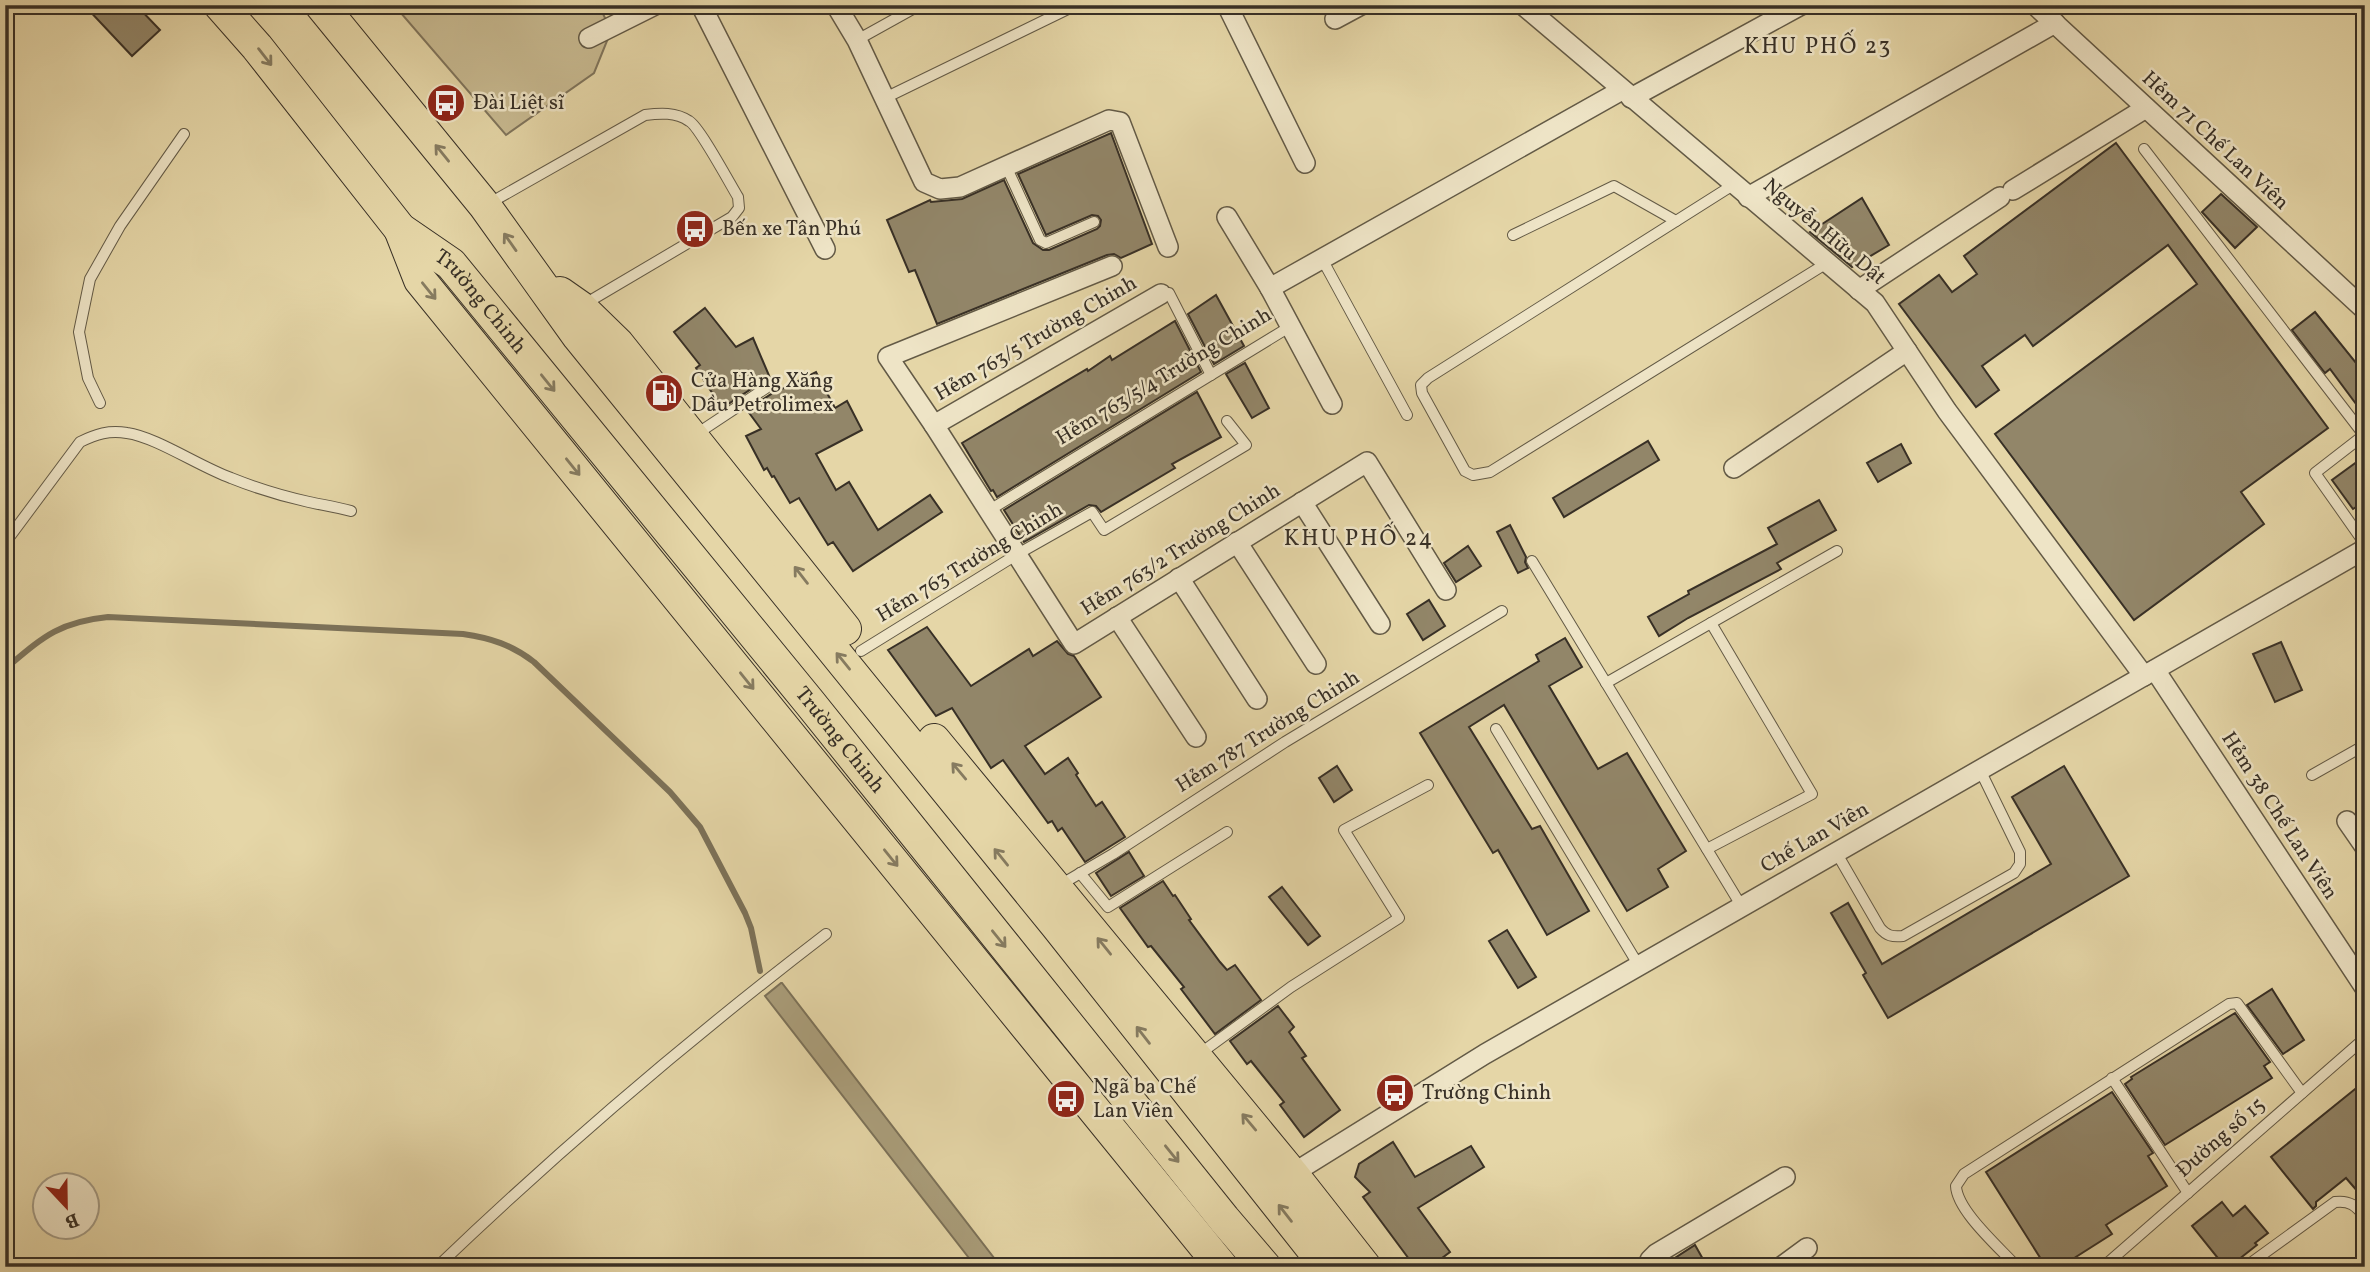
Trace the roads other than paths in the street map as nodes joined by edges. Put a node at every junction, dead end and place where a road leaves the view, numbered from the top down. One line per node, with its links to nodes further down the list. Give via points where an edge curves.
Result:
1 (220, 5): 30 (main road, Trường Chinh, one-way to 30)
2 (321, 5): 26 (main road, one-way to 2)
3 (655, 5): 15 (street)
4 (701, 5): 33 (street)
5 (836, 5): 16 (street)
6 (920, 5): 16 (lane)
7 (1076, 5): 18 (lane)
8 (1227, 5): 22 (street)
9 (1362, 5): 13 (street)
10 (1523, 5): 17 (street, Nguyễn Hữu Dật)
11 (1801, 5): 17 (street)
12 (2035, 5): 14 (street, Hẻm 71 Chế Lan Viên)
13 (1335, 19)
14 (2055, 23): 19 (street, Hẻm 71 Chế Lan Viên); 25 (street)
15 (589, 38)
16 (857, 40): 18 (street)
17 (1626, 94): 24 (street, Nguyễn Hữu Dật); 34 (street)
18 (885, 98): 23 (street, via 924,182 940,189 960,187)
19 (2146, 108): 38 (street); 40 (street, Hẻm 71 Chế Lan Viên)
20 (184, 134): 46 (lane, via 120,226 90,279 79,332)
21 (2144, 149): 58 (lane, via 2364,435 2315,473)
22 (1305, 163)
23 (1006, 166): 29 (lane, via 1040,240 1046,243); 32 (street, via 1109,120 1120,122)
24 (1732, 184): 25 (street, Nguyễn Hữu Dật); 28 (lane)
25 (1748, 197): 35 (street, Nguyễn Hữu Dật)
26 (485, 206): 41 (main road, one-way to 26, via 535,277); 41 (lane, via 645,115 676,115 692,122 738,197 739,208 733,217)
27 (1227, 217): 37 (street, Hẻm 763/5/4 Trường Chinh)
28 (1676, 221): 31 (lane, via 1614,186); 35 (lane, via 1421,385 1465,471 1473,475 1490,472)
29 (1094, 222)
30 (400, 229): 63 (main road, Trường Chinh, one-way to 63, via 451,264); 69 (main road, Trường Chinh, one-way to 69, via 420,280)
31 (1513, 235)
32 (1168, 247)
33 (825, 249)
34 (1322, 259): 37 (street); 48 (lane)
35 (1827, 263): 38 (street, Nguyễn Hữu Dật)
36 (1112, 266): 50 (street, Hẻm 763/5 Trường Chinh, via 888,357)
37 (1270, 288): 42 (street, Hẻm 763/5/4 Trường Chinh)
38 (1859, 290): 43 (street, Nguyễn Hữu Dật, via 1875,303)
39 (1161, 293): 44 (lane, via 1169,293); 50 (street, Hẻm 763/5 Trường Chinh)
40 (2365, 310)
41 (572, 312): 51 (main road, via 618,344); 104 (main road, one-way to 41)
42 (1291, 326): 44 (lane, Hẻm 763/5/4 Trường Chinh); 47 (street)
43 (1907, 351): 52 (street); 72 (street, Nguyễn Hữu Dật, via 1947,411)
44 (1211, 375): 55 (lane, Hẻm 763/5/4 Trường Chinh)
45 (766, 388): 51 (lane)
46 (100, 403)
47 (1332, 404)
48 (1407, 415)
49 (1227, 421): 60 (lane, Hẻm 763 Trường Chinh, via 1246,445 1104,530 1092,512)
50 (934, 425): 55 (street, Hẻm 763/5 Trường Chinh)
51 (692, 437): 70 (main road, one-way to 51)
52 (1734, 468)
53 (1302, 502): 57 (street, Hẻm 763/2 Trường Chinh); 64 (street, Hẻm 763/2 Trường Chinh, via 1367,462); 68 (street)
54 (351, 511): 56 (lane, via 261,489 146,438 111,432 80,442)
55 (988, 511): 60 (street, Hẻm 763/5 Trường Chinh)
56 (5, 542)
57 (1237, 542): 62 (street, Hẻm 763/2 Trường Chinh); 71 (street)
58 (2365, 547): 72 (street, Chế Lan Viên)
59 (1837, 551): 67 (lane)
60 (1016, 555): 66 (street, Hẻm 763/2 Trường Chinh, via 1074,644); 70 (lane, Hẻm 763 Trường Chinh)
61 (1532, 561): 73 (lane)
62 (1179, 578): 66 (street, Hẻm 763/2 Trường Chinh); 74 (street)
63 (710, 581): 69 (main road); 103 (main road, Trường Chinh, one-way to 103)
64 (1446, 590)
65 (1502, 611): 86 (lane, Hẻm 787 Trường Chinh)
66 (1116, 617): 76 (street)
67 (1712, 623): 73 (lane); 84 (lane, via 1812,793)
68 (1380, 625)
69 (714, 640): 102 (main road, Trường Chinh, one-way to 102)
70 (862, 651): 86 (main road, one-way to 70)
71 (1316, 664)
72 (2149, 673): 78 (street, Chế Lan Viên); 89 (street, Hẻm 38 Chế Lan Viên)
73 (1606, 683): 84 (lane)
74 (1257, 699)
75 (1496, 729): 90 (lane)
76 (1196, 737)
77 (2365, 744): 79 (lane)
78 (1980, 770): 85 (street, Chế Lan Viên); 85 (lane, via 2020,852 2014,873 1903,936 1893,937 1880,928)
79 (2312, 775)
80 (1428, 785): 93 (lane, via 1343,830 1399,918 1291,987)
81 (2347, 821): 83 (street)
82 (1227, 832): 86 (lane, via 1108,907)
83 (2365, 847)
84 (1707, 849): 87 (lane)
85 (1836, 852): 87 (street, Chế Lan Viên)
86 (1068, 881): 93 (main road, one-way to 86)
87 (1742, 907): 90 (street, Chế Lan Viên)
88 (826, 934): 101 (lane, via 575,1141)
89 (2359, 964): 91 (street, Hẻm 38 Chế Lan Viên)
90 (1639, 966): 96 (street, Chế Lan Viên, via 1485,1054)
91 (2365, 988)
92 (2365, 1038): 95 (lane, Đường số 15)
93 (1195, 1057): 96 (main road, one-way to 93)
94 (2112, 1078): 95 (lane, via 2234,1002); 98 (lane); 108 (lane, via 1964,1174 1956,1186 1974,1220)
95 (2302, 1093): 98 (lane, Đường số 15)
96 (1292, 1174): 105 (main road)
97 (1785, 1177): 106 (street, via 1656,1254)
98 (2188, 1193): 109 (lane, Đường số 15)
99 (2365, 1217): 110 (lane, via 2346,1200 2335,1202)
100 (1807, 1248): 107 (street)
101 (437, 1267)
102 (1222, 1267)
103 (1265, 1267)
104 (1327, 1267)
105 (1365, 1267)
106 (1648, 1267)
107 (1781, 1267)
108 (2017, 1267)
109 (2103, 1267)
110 (2248, 1267)

